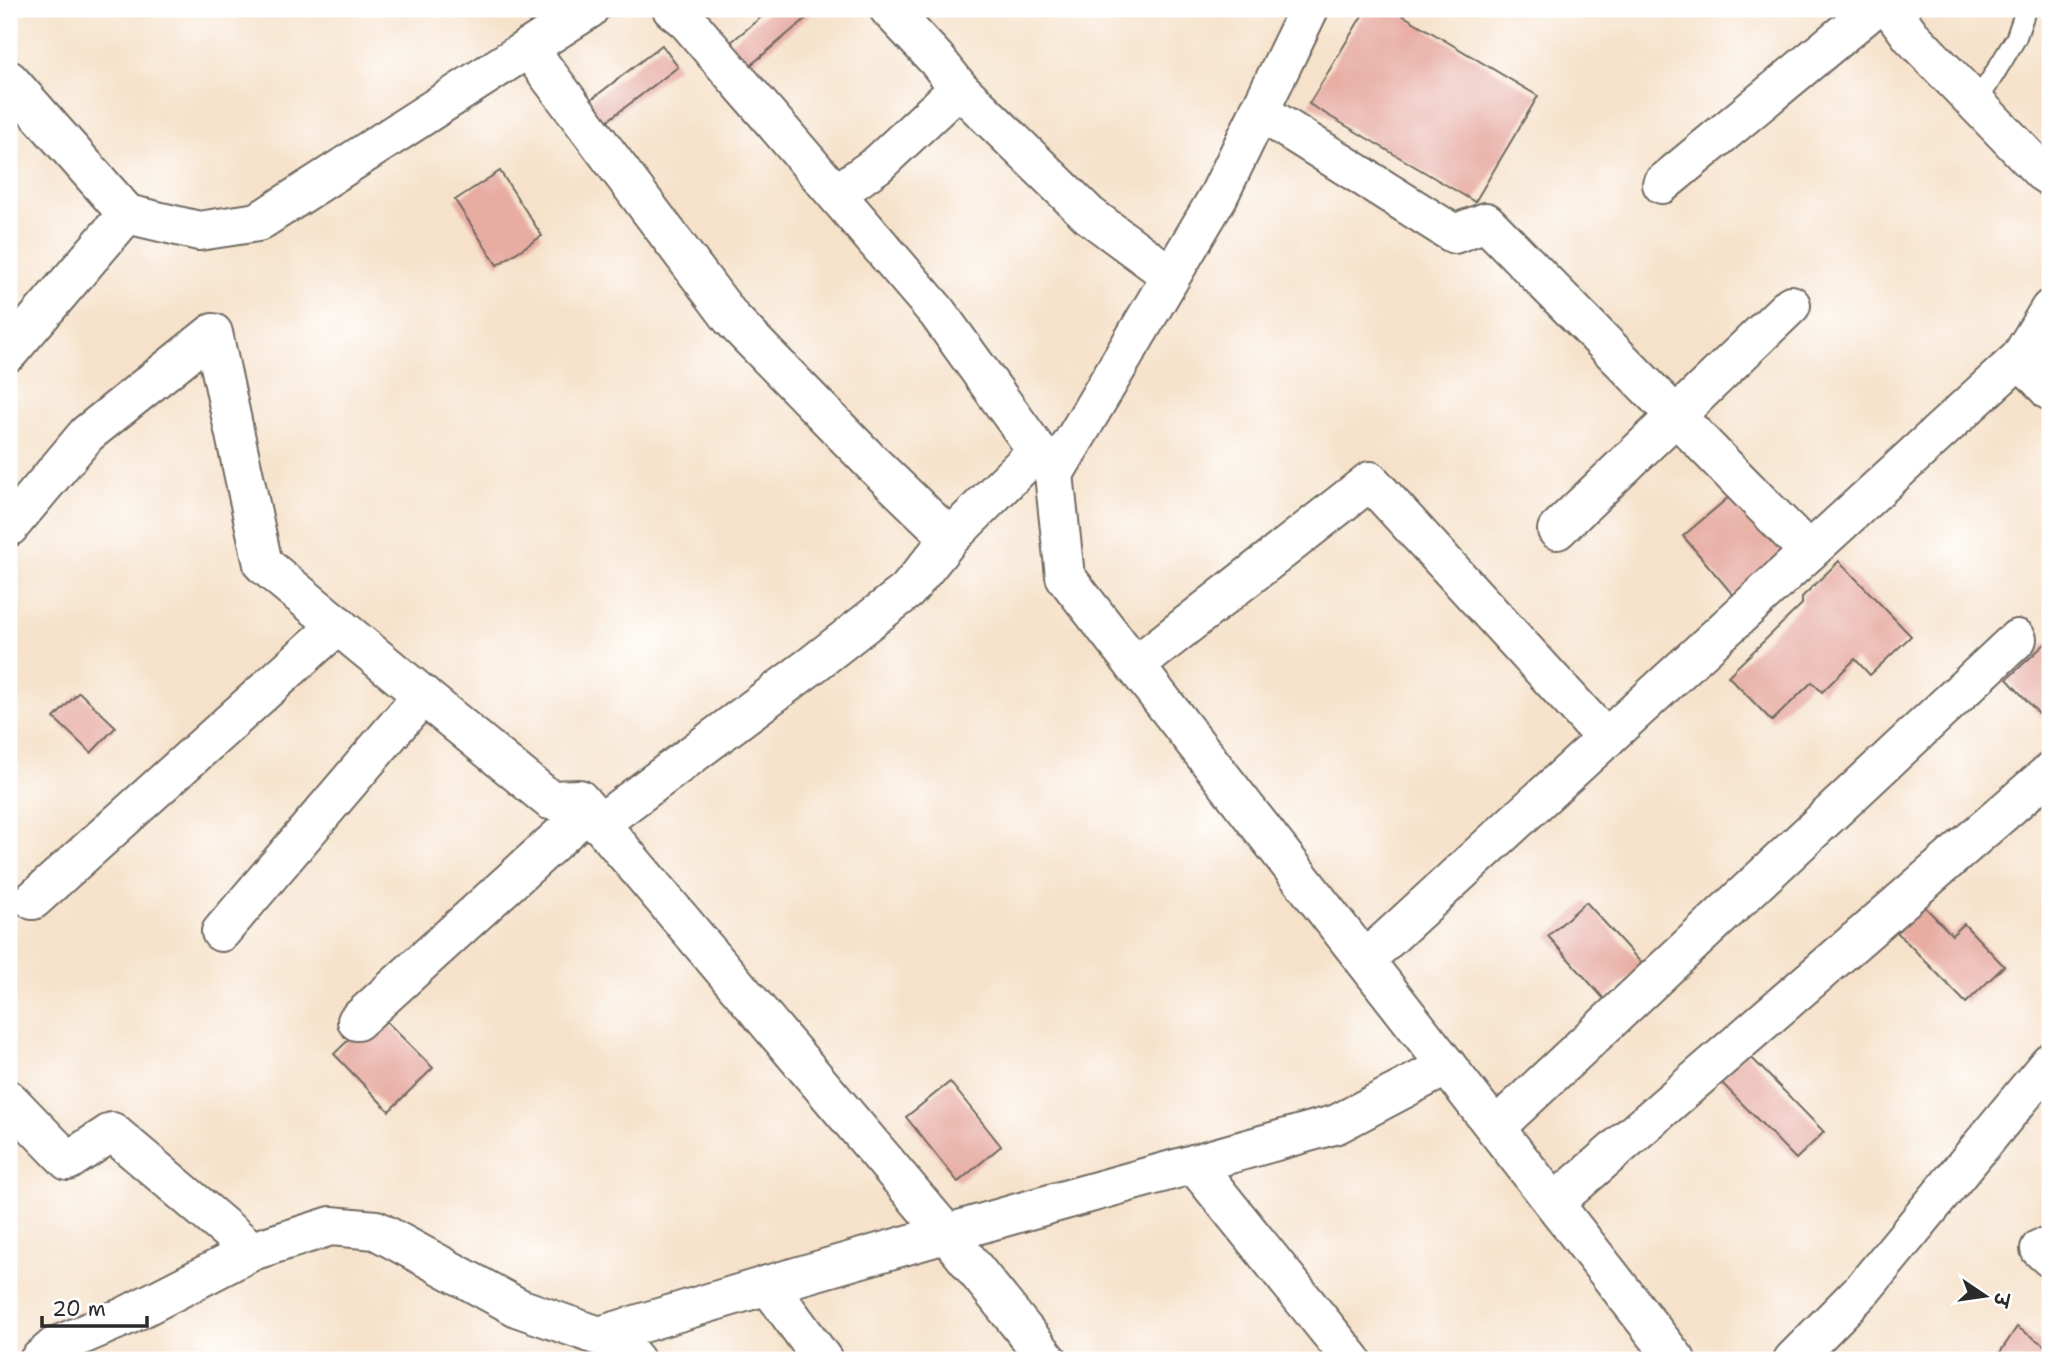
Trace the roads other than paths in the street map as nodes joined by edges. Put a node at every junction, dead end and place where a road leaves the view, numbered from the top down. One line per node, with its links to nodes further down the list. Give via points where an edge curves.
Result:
1 (589, 9): 8 (street)
2 (672, 9): 15 (street)
3 (889, 9): 10 (street)
4 (1309, 9): 12 (street)
5 (1873, 9): 14 (street)
6 (1891, 9): 11 (street)
7 (2026, 9): 11 (lane, via 2016,38)
8 (528, 48): 16 (street, via 258,222 199,231); 27 (street, via 732,318)
9 (9, 80): 16 (street)
10 (959, 88): 15 (street, via 878,164); 17 (street, via 1088,215)
11 (1976, 104): 13 (street)
12 (1259, 111): 17 (street, via 1219,195); 23 (street, via 1454,234 1486,222)
13 (2050, 177)
14 (1662, 184)
15 (836, 194): 24 (street, via 937,312)
16 (127, 214): 20 (street)
17 (1170, 275): 24 (street)
18 (1791, 306): 23 (street)
19 (2050, 309): 21 (street)
20 (9, 352)
21 (2020, 358): 22 (street); 28 (street)
22 (2050, 391)
23 (1676, 416): 26 (street); 28 (street)
24 (1046, 463): 27 (street); 31 (street, via 1065,576)
25 (9, 527): 29 (street, via 87,434 213,333 263,564)
26 (1557, 530)
27 (950, 538): 35 (street, via 907,591 812,665)
28 (1810, 552): 33 (street)
29 (338, 625): 32 (street); 36 (street)
30 (2017, 639): 43 (street)
31 (1135, 666): 33 (street, via 1370,481); 38 (street)
32 (423, 695): 35 (street, via 550,800 579,799); 37 (street)
33 (1605, 739): 38 (street)
34 (2050, 772): 45 (street)
35 (594, 817): 39 (street); 46 (street)
36 (33, 900)
37 (221, 932)
38 (1365, 960): 41 (street)
39 (357, 1021)
40 (2050, 1062): 55 (street, via 1863,1289)
41 (1447, 1066): 43 (street); 44 (street, via 1337,1124)
42 (9, 1100): 47 (street, via 68,1161 113,1132)
43 (1495, 1128): 45 (street)
44 (1194, 1164): 46 (street); 53 (street)
45 (1554, 1203): 54 (street)
46 (946, 1233): 48 (street); 52 (street)
47 (252, 1251): 49 (street, via 331,1226 376,1230 519,1308); 50 (street, via 126,1316 54,1347)
48 (768, 1284): 49 (street); 51 (street)
49 (623, 1347)
50 (39, 1360)
51 (823, 1360)
52 (1048, 1360)
53 (1352, 1360)
54 (1676, 1360)
55 (1793, 1360)

